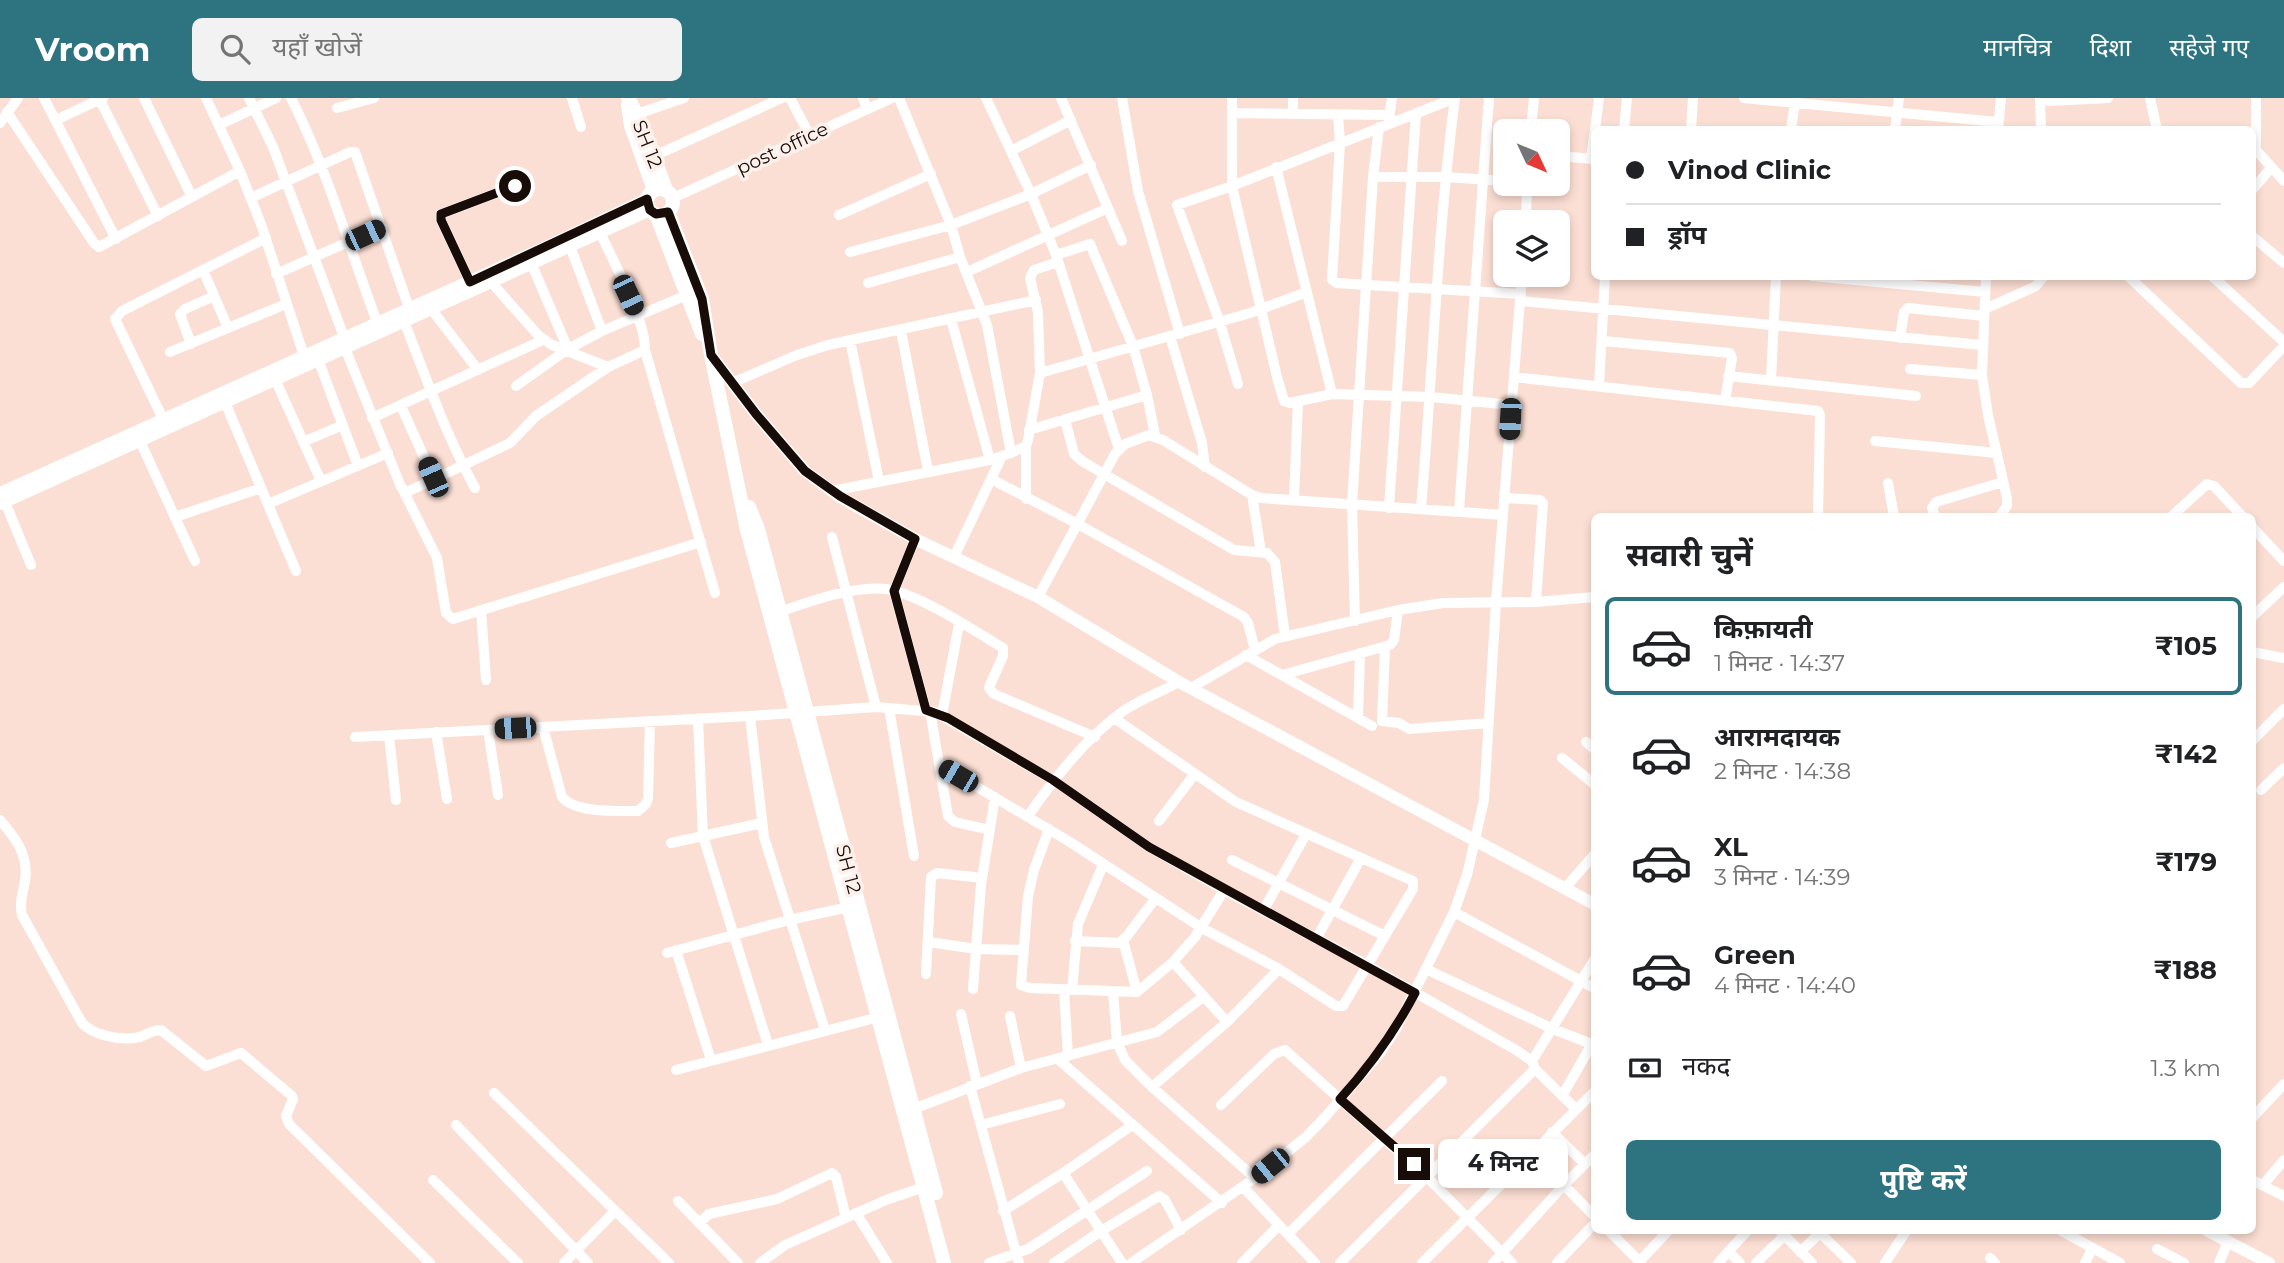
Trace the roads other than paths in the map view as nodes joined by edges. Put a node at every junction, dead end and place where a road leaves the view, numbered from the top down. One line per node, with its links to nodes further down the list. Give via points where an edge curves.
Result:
1 (18, 98): 41 (street)
2 (44, 98): 49 (street)
3 (100, 98): 49 (street); 93 (street)
4 (144, 98): 88 (street)
5 (206, 98): 53 (street)
6 (249, 98): 39 (street)
7 (276, 98): 39 (street)
8 (291, 98): 72 (street)
9 (572, 98): 63 (street)
10 (627, 98): 47 (highway, SH 12)
11 (684, 98): 47 (street)
12 (782, 98): 68 (street)
13 (790, 98): 64 (street)
14 (863, 98): 40 (street)
15 (892, 98): 40 (street, post office)
16 (899, 98): 76 (street)
17 (986, 98): 66 (street)
18 (1061, 98): 50 (street)
19 (1122, 98): 151 (street, via 1138,191)
20 (1232, 98): 43 (street)
21 (1293, 98): 45 (street)
22 (1392, 98): 51 (street)
23 (1455, 98): 44 (street); 79 (street)
24 (1489, 98): 80 (street)
25 (1534, 98): 48 (street)
26 (1599, 98): 54 (street)
27 (1627, 98): 55 (street)
28 (1693, 98): 56 (street)
29 (1744, 98): 37 (street)
30 (1899, 98): 42 (street)
31 (2001, 98): 59 (street)
32 (2042, 98): 33 (street); 60 (street)
33 (2108, 98)
34 (2150, 98): 61 (street)
35 (2256, 98): 62 (street)
36 (369, 99): 38 (street)
37 (1795, 102): 42 (street); 57 (street)
38 (337, 108)
39 (254, 109): 53 (street); 83 (street)
40 (867, 109): 64 (street, post office)
41 (7, 112): 52 (street); 99 (street, via 96,246)
42 (1897, 112): 58 (street); 59 (street)
43 (1232, 113): 45 (street); 86 (street)
44 (1416, 113): 51 (street); 78 (street)
45 (1293, 114): 46 (street)
46 (1338, 115): 51 (street); 65 (street)
47 (633, 116): 68 (highway, SH 12); 90 (highway, SH 12)
48 (1532, 119)
49 (56, 120): 99 (street)
50 (1071, 120): 66 (street); 71 (street)
51 (1386, 122): 65 (street); 77 (street)
52 (0, 124)
53 (219, 125): 75 (street)
54 (1596, 126)
55 (1624, 126)
56 (1691, 126)
57 (1792, 126)
58 (1895, 126)
59 (1998, 126)
60 (2041, 126)
61 (2156, 126)
62 (2255, 126)
63 (581, 127)
64 (810, 135): 90 (street, post office)
65 (1340, 143): 73 (street); 124 (street, via 1332,280)
66 (1011, 151): 87 (street)
67 (2256, 152): 74 (street)
68 (653, 156): 90 (highway, SH 12)
69 (1570, 157): 70 (street)
70 (1591, 159)
71 (1091, 165): 87 (street); 91 (street)
72 (323, 166): 83 (street); 95 (street, via 355,152); 102 (street)
73 (1276, 167): 86 (street); 129 (street)
74 (2271, 168): 82 (street); 84 (street)
75 (240, 171): 88 (street); 89 (street)
76 (931, 174): 92 (street); 94 (street)
77 (1373, 177): 78 (street); 124 (street)
78 (1410, 177): 79 (street); 125 (street)
79 (1445, 177): 80 (street); 127 (street)
80 (1483, 179): 81 (street); 128 (street)
81 (1493, 180)
82 (2284, 181)
83 (286, 182): 89 (street); 106 (street)
84 (2256, 185)
85 (515, 186): 121 (street, via 441,214)
86 (1232, 186): 138 (street); 146 (street, via 1177,205)
87 (1031, 194): 94 (street); 97 (street)
88 (192, 197): 93 (street)
89 (251, 198): 98 (street)
90 (659, 202): 96 (main road); 121 (main road); 131 (highway, SH 12); 164 (highway, SH 12, via 702,299)
91 (1108, 208): 97 (street); 101 (street)
92 (839, 215)
93 (158, 216): 99 (street)
94 (951, 225): 105 (street); 107 (street)
95 (382, 227): 102 (street); 137 (street)
96 (600, 232): 103 (main road); 142 (street)
97 (1048, 235): 108 (street); 112 (street)
98 (266, 238): 111 (street); 113 (street)
99 (116, 239)
100 (2256, 239): 109 (street)
101 (1122, 241)
102 (348, 243): 106 (street); 145 (street)
103 (570, 246): 110 (main road); 149 (street)
104 (2284, 246): 109 (street)
105 (850, 252)
106 (314, 257): 113 (street); 156 (street)
107 (960, 257): 112 (street); 123 (street)
108 (1057, 258): 134 (street, via 1032,273); 160 (street, via 1090,244); 165 (street)
109 (2280, 259)
110 (532, 265): 122 (main road); 161 (street)
111 (203, 270): 132 (street); 195 (street, via 122,311 115,319)
112 (967, 272): 140 (street)
113 (276, 274): 135 (street)
114 (1605, 280): 139 (street)
115 (1776, 280): 147 (street)
116 (1855, 280): 130 (street)
117 (1986, 280): 130 (street)
118 (2041, 280): 141 (street)
119 (2132, 280): 158 (street, via 2241,383 2249,383)
120 (2216, 280): 158 (street)
121 (470, 282): 136 (main road)
122 (491, 282): 136 (main road); 153 (street)
123 (868, 283)
124 (1367, 285): 125 (street); 183 (street)
125 (1403, 286): 127 (street); 184 (street)
126 (1521, 287): 133 (street)
127 (1438, 288): 128 (street); 186 (street)
128 (1475, 290): 133 (street); 187 (street)
129 (1307, 292): 138 (street); 181 (street)
130 (1985, 292): 141 (street)
131 (687, 295): 142 (street); 164 (highway, SH 12)
132 (214, 296): 148 (street); 157 (street, via 180,314)
133 (1521, 298): 139 (street); 173 (street)
134 (1036, 300): 140 (street); 170 (street)
135 (286, 304): 148 (street); 166 (street)
136 (430, 305): 137 (main road); 144 (main road); 169 (street)
137 (409, 308): 145 (main road)
138 (1262, 309): 146 (street); 188 (street, via 1284,401)
139 (1604, 311): 147 (street); 155 (street)
140 (983, 312): 143 (street); 207 (street)
141 (1985, 313): 152 (street, via 1908,308); 159 (street)
142 (637, 316): 149 (street); 162 (street)
143 (951, 318): 150 (street); 208 (street)
144 (404, 321): 156 (main road); 180 (street)
145 (377, 322): 156 (main road)
146 (1220, 323): 151 (street); 177 (street)
147 (1774, 326): 152 (street); 175 (street)
148 (228, 328): 157 (street)
149 (602, 331): 161 (street)
150 (901, 331): 154 (street); 212 (street)
151 (1175, 335): 160 (street); 211 (street)
152 (1900, 338): 159 (street)
153 (543, 340): 161 (street); 169 (street)
154 (850, 340): 176 (street, via 797,355); 217 (street)
155 (1603, 341): 172 (street, via 1727,352 1732,358); 179 (street)
156 (344, 343): 166 (main road); 194 (street)
157 (191, 344): 163 (street)
158 (2284, 344)
159 (1982, 345): 171 (street)
160 (1133, 346): 165 (street); 182 (street)
161 (568, 349): 167 (street); 178 (street)
162 (645, 350): 167 (street); 248 (street)
163 (170, 352)
164 (711, 355): 176 (main road); 266 (highway, SH 12, via 747,530)
165 (1091, 358): 170 (street); 193 (street)
166 (310, 360): 174 (main road); 195 (main road); 197 (street)
167 (608, 367): 210 (street, via 536,416 510,443)
168 (1910, 369): 171 (street)
169 (478, 370): 180 (street)
170 (1040, 373): 198 (street)
171 (1982, 375): 206 (street)
172 (1728, 376): 175 (street); 189 (street)
173 (1514, 377): 179 (street); 192 (street)
174 (275, 379): 190 (main road); 202 (street)
175 (1771, 380): 185 (street)
176 (732, 383): 223 (main road, via 805,471)
177 (1238, 384)
178 (516, 386)
179 (1599, 386): 189 (street)
180 (431, 392): 191 (street); 210 (street)
181 (1332, 394): 183 (street); 188 (street)
182 (1147, 395): 193 (street); 199 (street)
183 (1360, 396): 184 (street); 230 (street)
184 (1397, 396): 186 (street); 232 (street)
185 (1916, 396)
186 (1431, 397): 187 (street); 233 (street)
187 (1468, 400): 192 (street); 234 (street)
188 (1298, 401): 227 (street)
189 (1725, 401): 235 (street, via 1818,411)
190 (225, 402): 200 (main road); 220 (street)
191 (401, 405): 194 (street); 214 (street)
192 (1511, 405): 225 (street)
193 (1105, 407): 196 (street); 204 (street)
194 (372, 418): 205 (street)
195 (163, 419): 228 (main road)
196 (1065, 419): 198 (street); 213 (street, via 1074,454)
197 (343, 425): 202 (street); 209 (street)
198 (1029, 430): 203 (street)
199 (1154, 435): 204 (street); 211 (street)
200 (140, 441): 228 (main road); 243 (street)
201 (1875, 441): 206 (street)
202 (303, 442): 216 (street)
203 (1026, 446): 207 (street); 226 (street)
204 (1119, 449): 213 (street)
205 (388, 453): 209 (street); 222 (street)
206 (1997, 453): 218 (street)
207 (1006, 454): 208 (street); 215 (street)
208 (990, 460): 212 (street)
209 (358, 466): 216 (street)
210 (463, 466): 214 (street); 221 (street)
211 (1205, 467): 224 (street)
212 (928, 471): 217 (street)
213 (1104, 475): 244 (street); 249 (street, via 1234,550)
214 (433, 477): 222 (street, via 411,491)
215 (991, 479): 226 (street); 250 (street)
216 (321, 481): 229 (street)
217 (879, 481): 223 (street)
218 (2003, 481): 231 (street); 237 (street, via 1936,502)
219 (1888, 484): 236 (street)
220 (261, 488): 229 (street); 243 (street)
221 (475, 488)
222 (403, 490): 263 (street, via 436,558 447,615 453,619)
223 (832, 491): 247 (main road)
224 (1252, 495): 227 (street); 249 (street)
225 (1505, 498): 242 (street); 261 (street, via 1544,503)
226 (1026, 499): 244 (street)
227 (1294, 499): 230 (street)
228 (2, 500): 253 (street)
229 (268, 504): 254 (street)
230 (1352, 504): 232 (street); 267 (street)
231 (2007, 506): 238 (street); 239 (street)
232 (1388, 508): 233 (street)
233 (1421, 508): 234 (street)
234 (1459, 511): 242 (street)
235 (1818, 513)
236 (1893, 513)
237 (1934, 513)
238 (2002, 513)
239 (2014, 513)
240 (2175, 513): 241 (street, via 2207,484)
241 (2239, 513)
242 (1503, 515): 262 (street)
243 (175, 517): 251 (street)
244 (1076, 523): 259 (street); 271 (street, via 1244,617)
245 (2256, 536): 252 (street)
246 (832, 537): 257 (street)
247 (915, 539): 250 (main road); 256 (street)
248 (701, 542): 258 (street); 263 (street)
249 (1261, 552): 269 (street, via 1275,562)
250 (954, 557): 259 (main road)
251 (195, 561)
252 (2284, 561)
253 (31, 565)
254 (296, 570)
255 (2284, 587): 265 (street)
256 (894, 591): 257 (street); 268 (street); 281 (street)
257 (848, 592): 266 (street); 278 (street)
258 (715, 593)
259 (1038, 597): 277 (main road)
260 (1591, 597): 261 (street)
261 (1536, 601): 262 (street)
262 (1496, 602): 264 (street); 289 (street)
263 (481, 610): 276 (street)
264 (1398, 610): 267 (street); 270 (street, via 1394,640)
265 (2256, 613)
266 (775, 614): 282 (highway, SH 12)
267 (1354, 621): 269 (street)
268 (960, 624): 283 (street); 296 (street, via 1003,649 989,685 991,691)
269 (1285, 636): 271 (street)
270 (1385, 647): 273 (street); 289 (street, via 1382,721 1409,729)
271 (1250, 652): 275 (street); 277 (street)
272 (2256, 652): 274 (street)
273 (1360, 653): 275 (street); 286 (street)
274 (2282, 655)
275 (1282, 675): 286 (street)
276 (486, 680)
277 (1185, 685): 285 (street); 317 (main road)
278 (876, 707): 279 (street); 282 (street)
279 (889, 708): 281 (street); 319 (street)
280 (2284, 709): 297 (street)
281 (928, 711): 283 (street); 299 (street)
282 (802, 712): 284 (street); 330 (highway, SH 12); 385 (highway, SH 12)
283 (942, 715): 302 (street)
284 (750, 716): 287 (street); 312 (street)
285 (1114, 718): 296 (street); 301 (street)
286 (1358, 718): 290 (street)
287 (698, 719): 288 (street); 316 (street)
288 (650, 721): 291 (street); 291 (street, via 648,798 638,811 577,808 566,801)
289 (1489, 723): 317 (street, via 1484,800)
290 (1372, 726)
291 (543, 727): 292 (street)
292 (488, 730): 293 (street); 305 (street)
293 (436, 732): 294 (street); 307 (street)
294 (389, 735): 295 (street); 308 (street)
295 (355, 737)
296 (1095, 737): 302 (street)
297 (2256, 737)
298 (1562, 758): 303 (street)
299 (940, 765): 306 (street); 314 (street, via 948,816 954,822)
300 (2284, 768): 304 (street)
301 (1195, 775): 311 (street); 315 (street, via 1236,802)
302 (1053, 780): 309 (street); 327 (street, via 1149,847)
303 (1591, 782)
304 (2261, 790)
305 (498, 795)
306 (995, 797): 309 (street); 314 (street)
307 (447, 799)
308 (396, 800)
309 (1028, 816): 313 (street)
310 (0, 820): 438 (street, via 24,856 22,915 88,1030 136,1038 161,1030 206,1066 241,1053 294,1098 286,1116 289,1124)
311 (1159, 821)
312 (761, 823): 316 (street); 334 (street)
313 (1049, 829): 323 (street); 343 (street, via 1028,896)
314 (990, 830): 324 (street)
315 (1306, 834): 320 (street); 325 (street)
316 (703, 836): 318 (street); 336 (street)
317 (1476, 839): 326 (main road); 333 (street)
318 (671, 844)
319 (914, 856)
320 (1361, 858): 331 (street); 337 (street, via 1414,884)
321 (1591, 859): 326 (street)
322 (1232, 860): 325 (street)
323 (1103, 865): 328 (street); 340 (street)
324 (982, 878): 341 (street, via 933,874); 342 (street)
325 (1279, 882): 331 (street); 332 (street)
326 (1566, 887): 329 (main road)
327 (1224, 890): 332 (street); 335 (street)
328 (1155, 899): 335 (street); 339 (street)
329 (1591, 902)
330 (849, 907): 334 (street); 360 (highway, SH 12)
331 (1332, 910): 337 (street); 338 (street)
332 (1263, 911): 338 (street)
333 (1454, 912): 348 (street); 350 (street)
334 (789, 920): 336 (street); 363 (street)
335 (1202, 928): 344 (street); 347 (street)
336 (734, 935): 366 (street); 369 (street, via 672,952)
337 (1385, 936): 345 (street)
338 (1317, 939): 345 (street)
339 (1124, 940): 340 (street); 355 (street)
340 (1074, 941): 353 (street)
341 (929, 942): 342 (street); 349 (street)
342 (976, 949): 343 (street); 352 (street)
343 (1024, 950): 353 (street, via 1021,985)
344 (1173, 962): 355 (street); 357 (street)
345 (1367, 965): 347 (street, via 1340,1007); 356 (street)
346 (1591, 965): 350 (street)
347 (1279, 969): 361 (street)
348 (1426, 969): 356 (street); 362 (street)
349 (926, 974)
350 (1581, 981): 351 (street); 362 (street)
351 (1591, 986)
352 (973, 989)
353 (1068, 990): 354 (street); 368 (street)
354 (1113, 992): 355 (street); 364 (street)
355 (1137, 992)
356 (1415, 993): 370 (street, via 1516,1050); 381 (street, via 1381,1052)
357 (1203, 997): 361 (street); 364 (street, via 1157,1032)
358 (961, 1014): 375 (street)
359 (1010, 1016): 371 (street)
360 (878, 1017): 363 (street); 385 (highway, SH 12)
361 (1227, 1021): 376 (street)
362 (1553, 1028): 365 (street); 370 (street)
363 (825, 1030): 366 (street)
364 (1117, 1042): 368 (street); 376 (street, via 1125,1060)
365 (1591, 1043)
366 (768, 1045): 369 (street)
367 (1591, 1047): 379 (street)
368 (1063, 1057): 371 (street); 389 (street)
369 (711, 1060): 372 (street)
370 (1534, 1065): 379 (street); 398 (street)
371 (1021, 1068): 375 (street)
372 (676, 1070)
373 (1442, 1081): 391 (street)
374 (2284, 1084): 380 (street)
375 (974, 1085): 385 (street); 388 (street)
376 (1152, 1087): 397 (street)
377 (494, 1093): 410 (street)
378 (1591, 1095): 384 (street)
379 (1562, 1096): 384 (street)
380 (2279, 1097): 386 (street)
381 (1340, 1099): 383 (street, via 1280,1050); 391 (street); 397 (street, via 1306,1137)
382 (1060, 1104): 388 (street)
383 (1221, 1105)
384 (1576, 1109): 390 (street)
385 (909, 1111): 403 (highway, SH 12); 447 (highway, SH 12)
386 (2256, 1115)
387 (457, 1125): 433 (street)
388 (981, 1125): 409 (street)
389 (1131, 1126): 396 (street); 407 (street)
390 (1552, 1132): 394 (street); 413 (street)
391 (1384, 1137): 398 (street); 419 (street)
392 (1591, 1158): 394 (street)
393 (2284, 1160): 402 (street)
394 (1585, 1164): 401 (street)
395 (1147, 1171): 408 (street)
396 (1063, 1173): 408 (street); 409 (street)
397 (1255, 1178): 404 (street)
398 (1428, 1178): 413 (street); 454 (street)
399 (433, 1180): 439 (street)
400 (2256, 1182): 402 (street)
401 (1564, 1185): 411 (street); 436 (street)
402 (2263, 1185): 405 (street)
403 (924, 1187): 412 (street); 446 (highway, SH 12)
404 (1243, 1187): 407 (street); 415 (street)
405 (2284, 1196)
406 (678, 1201): 414 (street)
407 (1222, 1203): 417 (street)
408 (1088, 1210): 418 (street); 437 (street)
409 (1003, 1211): 437 (street)
410 (614, 1212): 433 (street); 442 (street)
411 (1591, 1213)
412 (851, 1216): 414 (street, via 832,1172 777,1199 709,1214); 444 (street, via 775,1250); 445 (street)
413 (1468, 1218): 436 (street); 455 (street)
414 (699, 1223): 443 (street)
415 (1279, 1225): 419 (street); 452 (street)
416 (1591, 1227): 458 (street)
417 (1181, 1230): 418 (street, via 1159,1196); 451 (street)
418 (1101, 1231): 449 (street); 450 (street)
419 (1289, 1234): 453 (street)
420 (1612, 1234): 459 (street)
421 (1665, 1234): 459 (street)
422 (1742, 1234): 434 (street)
423 (1780, 1234): 462 (street)
424 (1782, 1234): 435 (street)
425 (1820, 1234): 435 (street)
426 (1824, 1234): 464 (street)
427 (1904, 1234): 465 (street)
428 (2069, 1234): 431 (street)
429 (2213, 1234): 430 (main road)
430 (2228, 1242): 469 (street); 470 (main road)
431 (2092, 1249): 466 (street); 467 (street)
432 (2157, 1249): 468 (street)
433 (577, 1250): 440 (street); 441 (street)
434 (1729, 1252): 460 (street); 461 (street)
435 (1800, 1252): 463 (street)
436 (1503, 1253): 456 (street); 457 (street)
437 (1018, 1259): 448 (street)
438 (430, 1263)
439 (518, 1263)
440 (564, 1263)
441 (588, 1263)
442 (670, 1263)
443 (738, 1263)
444 (760, 1263)
445 (887, 1263)
446 (944, 1263)
447 (954, 1263)
448 (989, 1263)
449 (1054, 1263)
450 (1122, 1263)
451 (1131, 1263)
452 (1242, 1263)
453 (1315, 1263)
454 (1340, 1263)
455 (1422, 1263)
456 (1493, 1263)
457 (1512, 1263)
458 (1557, 1263)
459 (1639, 1263)
460 (1718, 1263)
461 (1741, 1263)
462 (1756, 1263)
463 (1812, 1263)
464 (1851, 1263)
465 (1885, 1263)
466 (2085, 1263)
467 (2120, 1263)
468 (2184, 1263)
469 (2219, 1263)
470 (2269, 1263)

